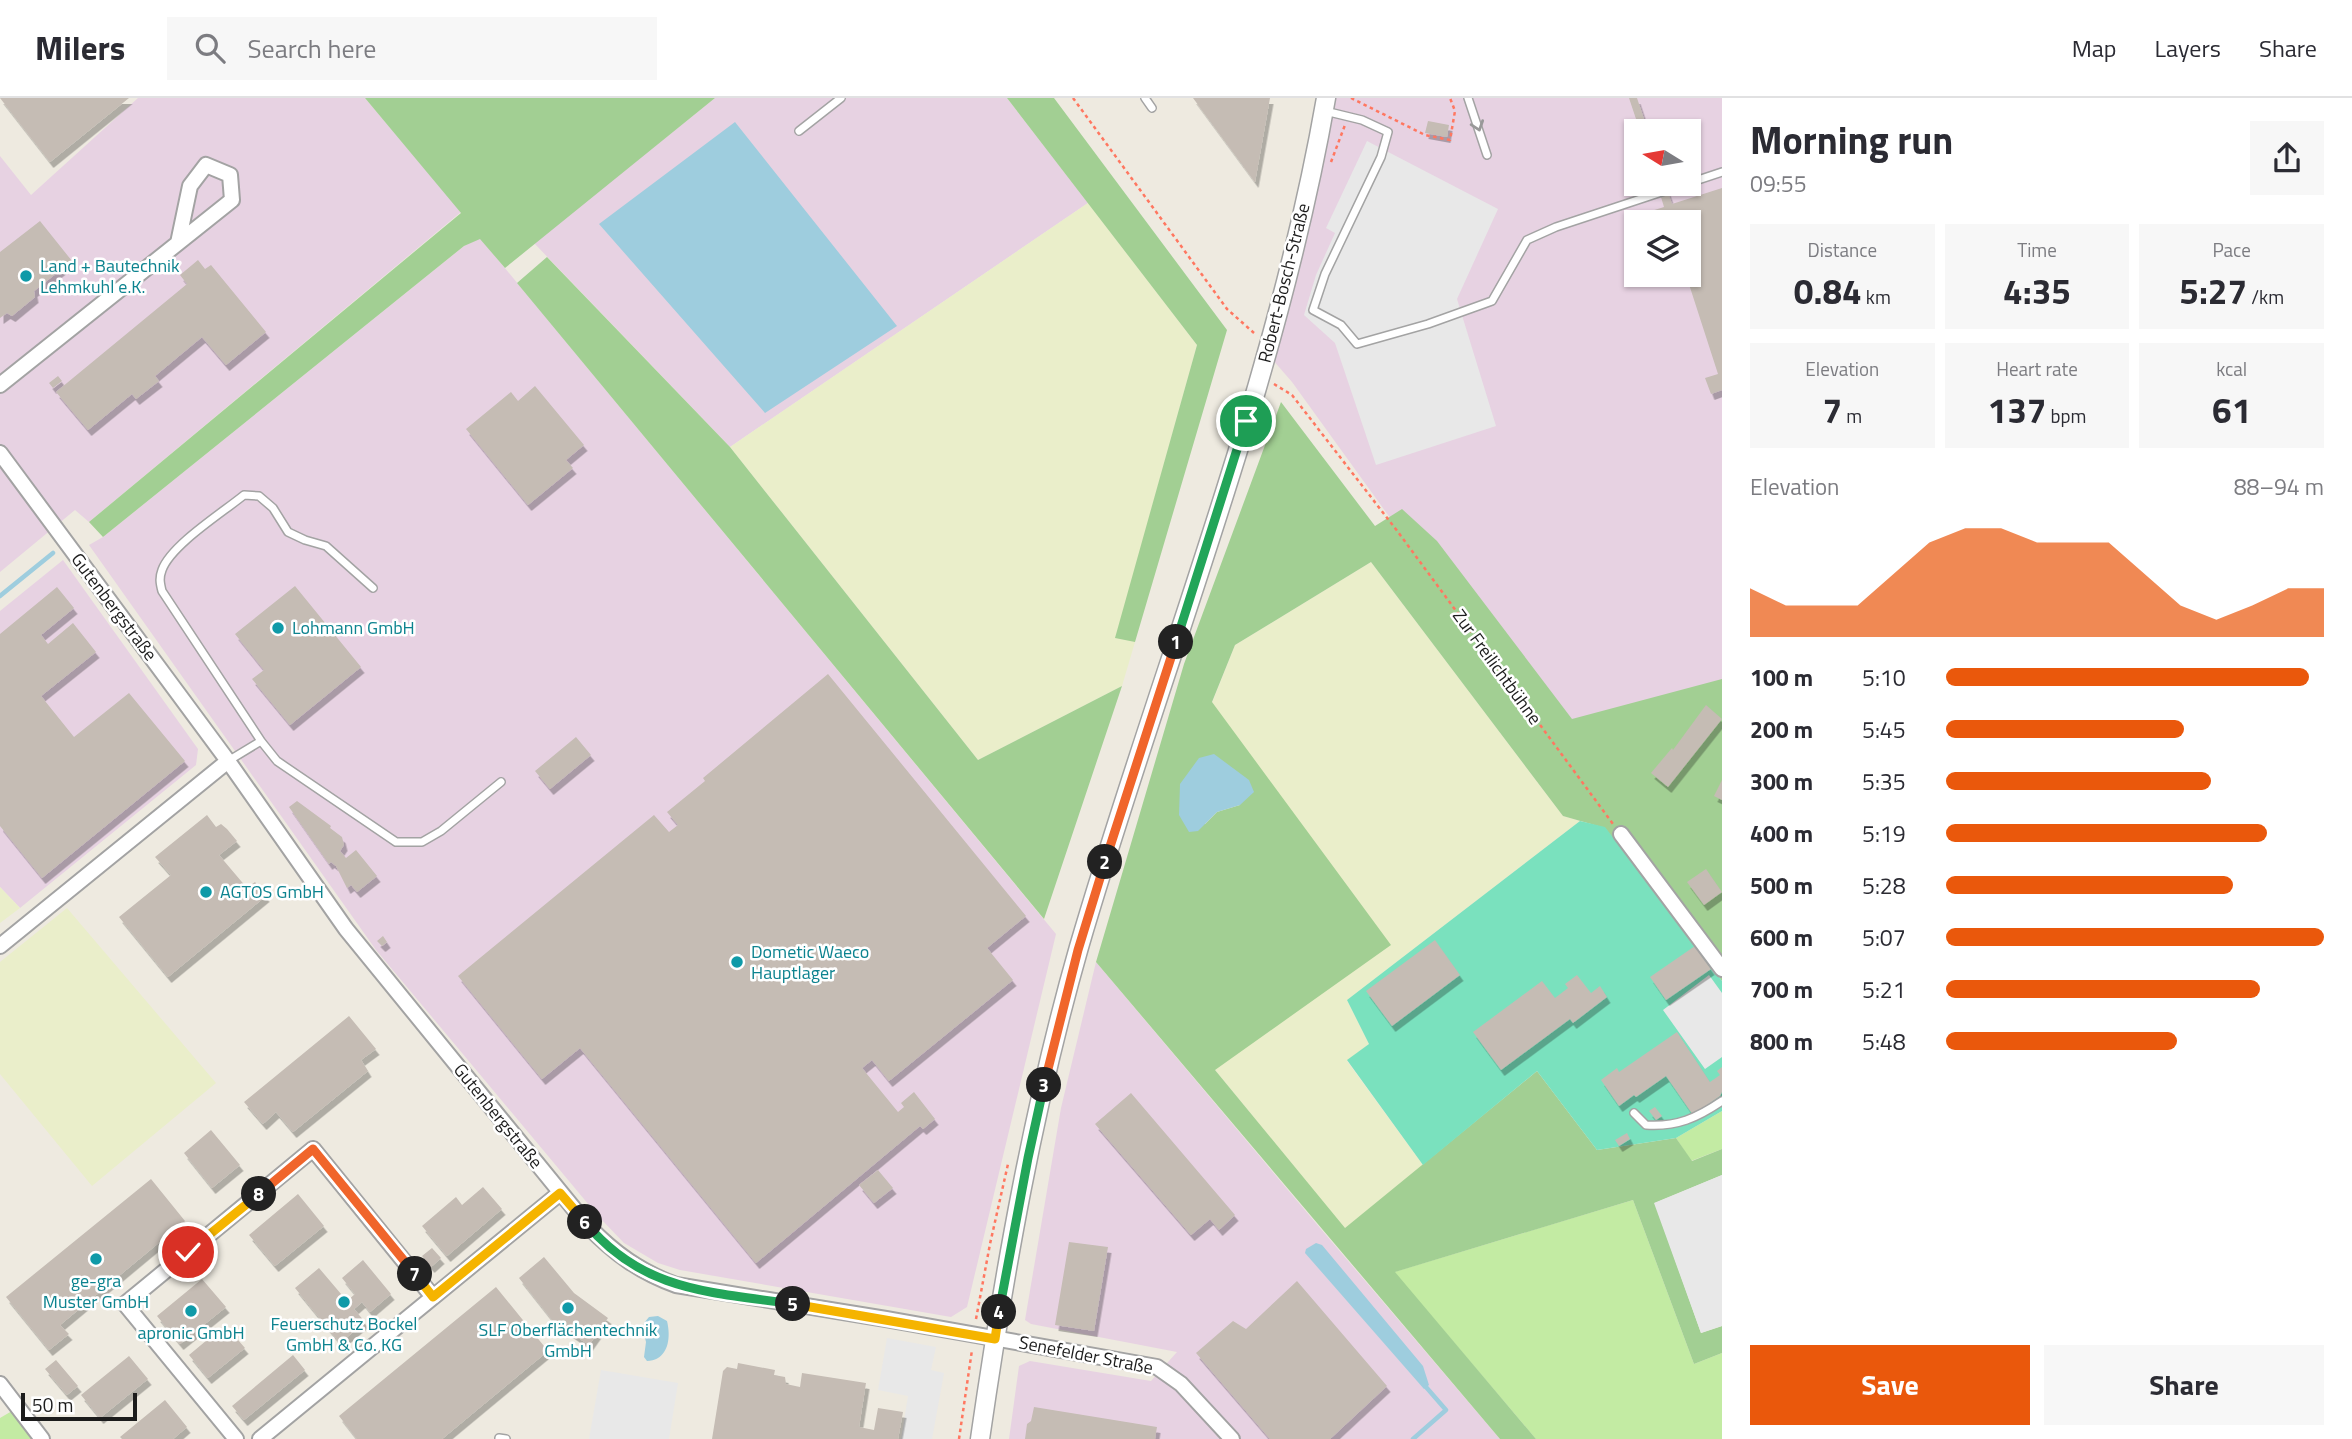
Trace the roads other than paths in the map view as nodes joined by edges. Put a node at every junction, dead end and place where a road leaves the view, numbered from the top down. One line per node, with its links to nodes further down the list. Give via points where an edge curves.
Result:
1 (841, 98): 6 (lane)
2 (1145, 98): 5 (lane)
3 (1468, 98): 7 (lane, one-way to 7)
4 (1325, 104): 10 (lane, via 1388,132 1313,310 1341,325 1357,344 1492,301 1527,240); 25 (street, Robert-Bosch-Straße, via 1270,379 1078,950 1028,1158)
5 (1152, 108)
6 (799, 131)
7 (1487, 155)
8 (1722, 172): 9 (lane)
9 (1701, 179)
10 (1648, 196)
11 (178, 243): 11 (street, via 232,200 230,175 206,166 190,186); 12 (street)
12 (0, 384)
13 (0, 453): 16 (street, Gutenbergstraße)
14 (373, 588): 15 (lane, via 326,546 288,532 259,496 244,495 174,551 159,579 162,591)
15 (261, 741): 16 (lane); 17 (lane, via 277,761 396,842 422,842)
16 (229, 761): 19 (street); 23 (street, Gutenbergstraße, via 361,948)
17 (501, 782)
18 (1622, 834): 20 (street)
19 (0, 946)
20 (1722, 969)
21 (1722, 1101): 22 (lane, via 1697,1118 1662,1126 1646,1125)
22 (1634, 1112)
23 (560, 1193): 24 (street); 25 (street, Gutenbergstraße, via 617,1254 676,1285)
24 (433, 1297): 28 (street, via 313,1149 125,1304); 29 (street)
25 (995, 1339): 30 (street, Robert-Bosch-Straße); 31 (street, Senefelder Straße, via 1157,1367 1181,1384)
26 (0, 1384): 27 (street)
27 (42, 1439)
28 (236, 1439)
29 (260, 1439)
30 (980, 1439)
31 (1232, 1439)

